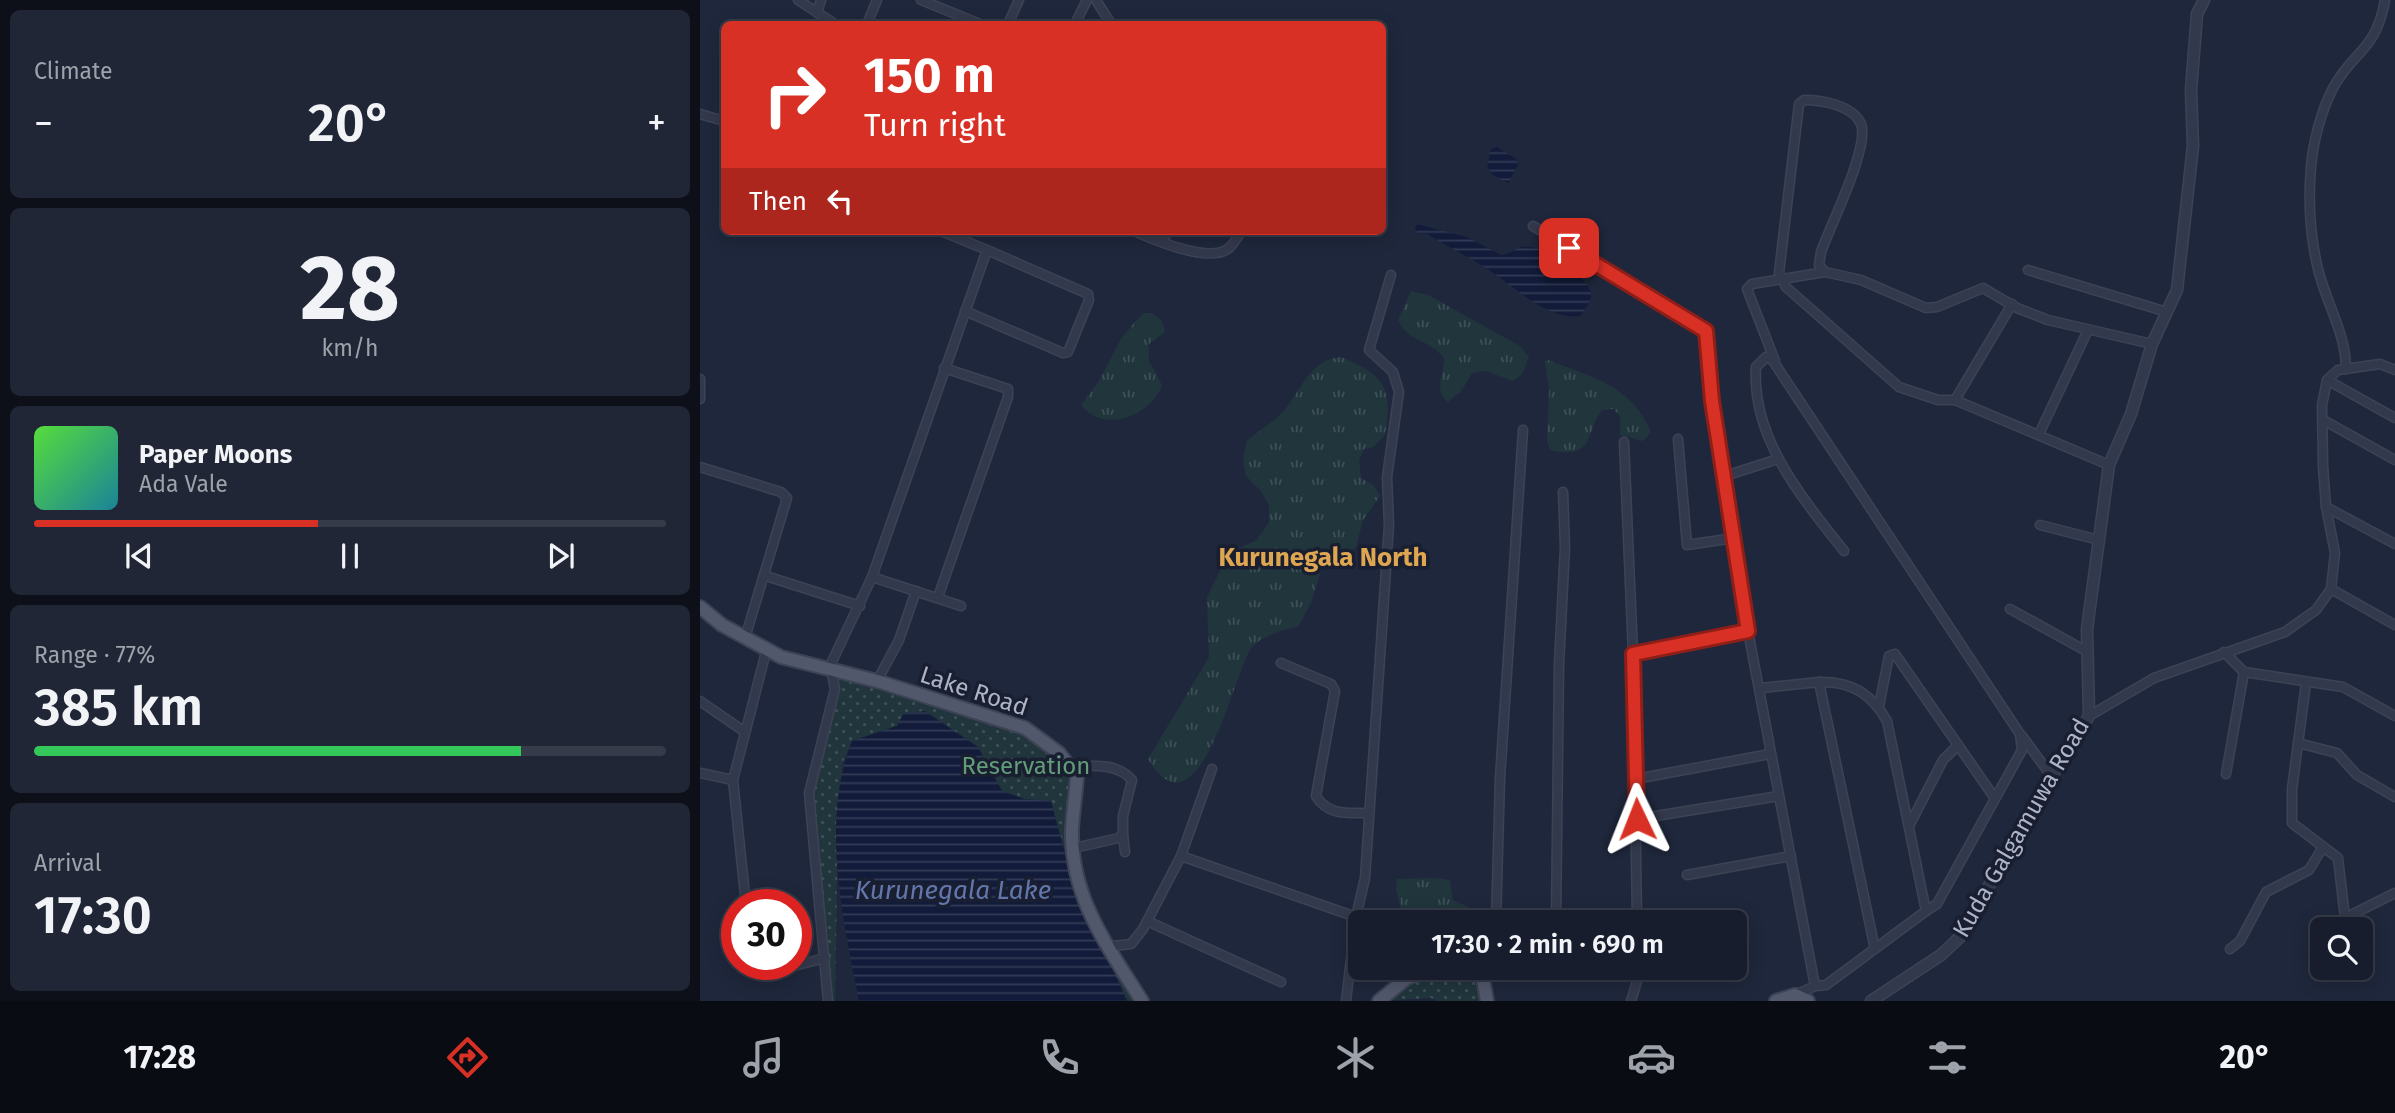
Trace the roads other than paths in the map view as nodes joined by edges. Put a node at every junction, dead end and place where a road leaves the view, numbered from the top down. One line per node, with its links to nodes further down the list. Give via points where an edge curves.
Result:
1 (798, 0): 10 (street)
2 (821, 0): 10 (street)
3 (877, 0): 12 (street)
4 (921, 0): 13 (street)
5 (1019, 0): 14 (street)
6 (1087, 0): 15 (street)
7 (1096, 0): 16 (street)
8 (2204, 0): 32 (street, Kuda Galgamuwa Road, via 2197,14 2191,90 2190,192 2177,290)
9 (2385, 0): 37 (street, via 2371,43 2333,89 2311,165 2310,224 2319,273 2346,349)
10 (817, 13): 11 (street)
11 (830, 21)
12 (868, 21)
13 (973, 21)
14 (1009, 21)
15 (1076, 21)
16 (1109, 21)
17 (700, 114): 18 (street)
18 (721, 120)
19 (1533, 226): 53 (street, via 1704,329)
20 (951, 235): 25 (street)
21 (1144, 235): 24 (street)
22 (1166, 235): 24 (street)
23 (1239, 235): 24 (street, via 1228,250 1208,255)
24 (1162, 242)
25 (987, 250): 31 (street); 31 (street, via 1088,294 1079,330 1068,352 1063,353)
26 (2028, 270): 32 (street)
27 (1825, 272): 29 (street); 29 (street, via 1819,265 1821,252 1856,166 1863,135 1851,112 1804,100 1799,104); 30 (street, via 1861,280 1926,308 1983,288)
28 (1391, 275): 103 (street, via 1369,350 1393,372 1399,392 1387,477 1389,525)
29 (1781, 279): 35 (street, via 1747,289); 42 (street, via 1887,379 1923,396)
30 (2012, 304): 33 (street); 42 (street)
31 (965, 311): 36 (street)
32 (2167, 312): 34 (street, Kuda Galgamuwa Road)
33 (2088, 330): 34 (street); 46 (street)
34 (2152, 344): 51 (street, Kuda Galgamuwa Road, via 2131,414)
35 (1777, 367): 49 (street, via 1766,357 1760,359 1755,379 1763,421); 88 (street)
36 (944, 368): 62 (street); 65 (street, via 1008,389 1009,397)
37 (2346, 369): 38 (street, via 2380,364); 39 (street)
38 (2395, 370)
39 (2327, 380): 43 (street); 44 (street, via 2322,405)
40 (701, 382): 41 (street)
41 (700, 399)
42 (1955, 400): 46 (street)
43 (2395, 418)
44 (2325, 421): 50 (street); 55 (street)
45 (1523, 430): 116 (street, via 1500,778)
46 (2039, 434): 51 (street)
47 (1678, 439): 57 (street, via 1687,545)
48 (1624, 442): 76 (street)
49 (1778, 460): 53 (street); 60 (street)
50 (2395, 460)
51 (2109, 465): 58 (street, Kuda Galgamuwa Road)
52 (700, 467): 61 (street, via 788,498)
53 (1725, 476): 57 (street)
54 (1563, 492): 117 (street)
55 (2326, 507): 59 (street); 63 (street, via 2335,553)
56 (2040, 525): 58 (street)
57 (1734, 538): 71 (street)
58 (2099, 540): 74 (street, Kuda Galgamuwa Road)
59 (2395, 544)
60 (1844, 551)
61 (766, 576): 66 (street); 72 (street)
62 (872, 577): 64 (street); 66 (street)
63 (2332, 589): 70 (street); 75 (street, via 2316,610 2285,632)
64 (916, 592): 65 (street); 80 (street, via 899,640)
65 (938, 597): 67 (street)
66 (860, 606): 78 (street)
67 (961, 606)
68 (700, 607): 72 (main road, Lake Road)
69 (2010, 609): 74 (street)
70 (2395, 625)
71 (1748, 631): 76 (street); 83 (street)
72 (745, 638): 73 (main road, Lake Road)
73 (766, 649): 78 (main road, Lake Road); 89 (street)
74 (2086, 650): 86 (street, Kuda Galgamuwa Road)
75 (2224, 652): 79 (street); 86 (street, via 2154,678)
76 (1633, 654): 98 (street)
77 (1281, 663): 103 (street, via 1331,684 1335,691 1317,796 1322,805 1336,813)
78 (829, 670): 80 (main road, Lake Road); 125 (street, via 835,689 809,793)
79 (2244, 672): 82 (street); 96 (street)
80 (877, 681): 93 (main road, Lake Road, via 1025,728)
81 (1819, 682): 83 (street); 85 (street, via 1856,688); 124 (street)
82 (2306, 683): 87 (street, via 2343,687); 90 (street)
83 (1761, 688): 92 (street)
84 (700, 701): 89 (street)
85 (1879, 706): 91 (street, via 1889,656 1895,654); 105 (street, via 1887,721)
86 (2089, 716): 97 (street, Kuda Galgamuwa Road)
87 (2395, 716)
88 (2016, 728): 97 (street); 101 (street, via 2022,750)
89 (745, 732): 99 (street)
90 (2298, 743): 102 (street, via 2337,753 2357,775); 107 (street, via 2292,824)
91 (1958, 745): 101 (street); 105 (street, via 1942,760)
92 (1770, 754): 98 (street); 100 (street)
93 (1069, 766): 106 (street, via 1113,767 1132,780); 108 (main road, via 1077,776)
94 (1212, 769): 110 (street)
95 (700, 773): 99 (street)
96 (2226, 774)
97 (2052, 777): 142 (street, Kuda Galgamuwa Road, via 1960,937)
98 (1636, 779): 104 (street)
99 (733, 780): 113 (street)
100 (1779, 796): 104 (street); 111 (street)
101 (1994, 797): 119 (street, via 1937,904)
102 (2395, 797)
103 (1369, 813): 115 (street, via 1365,878)
104 (1637, 819): 118 (street)
105 (1909, 826): 119 (street)
106 (1123, 834): 108 (street); 109 (street)
107 (2323, 847): 114 (street, via 2338,858 2345,918); 123 (street, via 2309,870 2266,892 2240,940)
108 (1074, 848): 122 (main road, via 1077,884)
109 (1125, 852)
110 (1181, 856): 120 (street); 121 (street)
111 (1791, 856): 112 (street); 132 (street)
112 (1687, 875)
113 (744, 889)
114 (2395, 893)
115 (1357, 910)
116 (1496, 910)
117 (1556, 910)
118 (1637, 910)
119 (1926, 911): 124 (street)
120 (1348, 913)
121 (1147, 921): 122 (street, via 1131,944); 131 (street)
122 (1105, 947): 135 (main road)
123 (2230, 948)
124 (1875, 949): 132 (street, via 1826,985)
125 (825, 958): 126 (street); 134 (street)
126 (812, 961)
127 (1348, 980): 136 (street)
128 (1405, 980): 137 (main road)
129 (1486, 980): 138 (main road)
130 (1637, 980): 139 (street)
131 (1281, 982)
132 (1815, 986): 133 (street)
133 (1795, 995): 140 (main road); 141 (main road)
134 (828, 1001)
135 (1142, 1001)
136 (1346, 1001)
137 (1379, 1001)
138 (1487, 1001)
139 (1631, 1001)
140 (1776, 1001)
141 (1808, 1001)
142 (1871, 1001)

